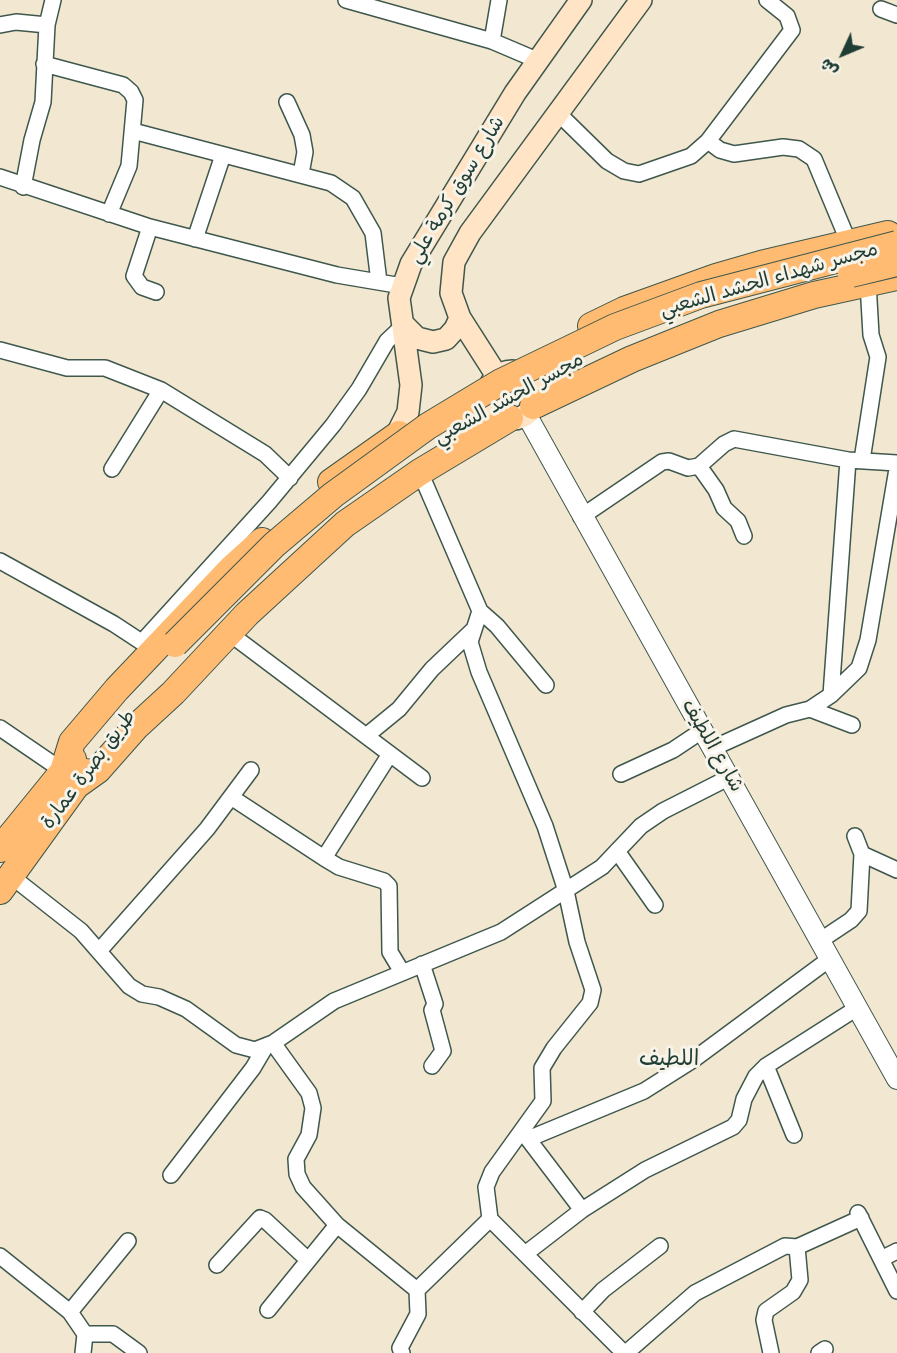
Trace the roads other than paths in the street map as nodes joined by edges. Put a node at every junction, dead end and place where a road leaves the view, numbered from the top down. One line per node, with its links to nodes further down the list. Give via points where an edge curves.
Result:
1 (53, 0): 10 (street)
2 (346, 0): 11 (street)
3 (499, 0): 11 (street)
4 (581, 0): 12 (main road, شارع سوق كرمة علي)
5 (641, 0): 15 (main road, شارع سوق كرمة علي)
6 (767, 0): 17 (street, via 787,16 792,30)
7 (881, 9): 8 (street)
8 (897, 15)
9 (0, 25): 10 (street)
10 (47, 25): 13 (street)
11 (492, 41): 12 (street)
12 (539, 61): 32 (main road, شارع سوق كرمة علي, via 433,224)
13 (44, 64): 16 (street, via 123,85 135,100); 21 (street, via 43,102)
14 (287, 102): 19 (street, via 302,135)
15 (558, 113): 17 (street, via 607,161 639,174 691,156); 34 (main road, شارع سوق كرمة علي, via 470,233 454,262 451,293)
16 (133, 131): 18 (street); 22 (street, via 129,166)
17 (708, 141): 26 (street, via 734,154 783,147 799,149 814,159)
18 (223, 155): 19 (street); 25 (street)
19 (302, 174): 30 (street, via 331,183 353,198 373,233)
20 (0, 177): 21 (street)
21 (23, 187): 22 (street)
22 (109, 214): 23 (street)
23 (150, 227): 25 (street); 33 (street, via 134,276 142,287)
24 (897, 232): 26 (highway)
25 (195, 239): 30 (street)
26 (849, 243): 37 (highway, via 761,264 624,310)
27 (897, 244): 56 (highway, مجسر شهداء الحشد الشعبي, bridge, via 701,295 615,327 501,382 428,426 333,495 273,545)
28 (897, 263): 56 (highway, مجسر الحشد الشعبي, bridge, via 757,295 580,358 431,442 342,507 243,594)
29 (897, 277): 31 (highway)
30 (379, 282): 32 (street)
31 (868, 284): 39 (highway, via 814,295 709,327 632,359); 43 (street, via 871,335 878,357)
32 (402, 286): 35 (main road, شارع سوق كرمة علي, via 399,298)
33 (156, 292)
34 (460, 318): 35 (main road, via 446,339 433,342 417,338); 37 (main road, شارع سوق كرمة علي)
35 (404, 324): 41 (main road, شارع سوق كرمة علي, via 411,385 408,411); 49 (street, via 387,341 352,398)
36 (0, 350): 38 (street, via 67,368 105,368)
37 (501, 377): 39 (main road, via 489,401 494,410); 39 (main road, via 523,373 535,388); 40 (highway)
38 (161, 390): 46 (street); 49 (street, via 265,454)
39 (523, 413): 42 (highway); 50 (street, شارع اللطيف)
40 (419, 421): 41 (highway); 42 (highway, via 435,423 441,429 447,443)
41 (397, 434): 56 (highway, via 333,480 231,569)
42 (443, 459): 48 (highway)
43 (855, 460): 44 (street); 45 (street, via 734,439); 58 (street)
44 (897, 463)
45 (699, 466): 50 (street, via 688,468 662,462); 51 (street, via 724,508 738,521)
46 (112, 469)
47 (897, 469): 58 (street, via 868,640 858,668)
48 (420, 472): 53 (street); 55 (highway, via 345,524)
49 (290, 478): 56 (street)
50 (582, 517): 62 (street, شارع اللطيف)
51 (744, 536)
52 (0, 561): 56 (street)
53 (480, 611): 54 (street); 57 (street)
54 (472, 631): 63 (street, via 432,669 399,709); 79 (street, via 470,642 479,672 541,816)
55 (229, 633): 63 (street); 69 (highway, via 98,770)
56 (164, 648): 69 (highway, طريق بصرة عمارة)
57 (546, 685)
58 (831, 695): 59 (street)
59 (810, 709): 60 (street); 64 (street, via 786,715)
60 (852, 725)
61 (0, 728): 69 (street)
62 (703, 730): 64 (street, شارع اللطيف); 67 (street, via 673,750)
63 (366, 736): 65 (street)
64 (713, 748): 68 (street, شارع اللطيف)
65 (390, 754): 70 (street); 76 (street)
66 (251, 770): 71 (street)
67 (621, 774)
68 (730, 777): 74 (street, via 663,811 641,826); 81 (street, شارع اللطيف)
69 (70, 778): 73 (highway, طريق بصرة عمارة); 78 (highway, طريق بصرة عمارة)
70 (422, 778)
71 (231, 797): 76 (street); 82 (street)
72 (855, 836): 75 (street)
73 (0, 849)
74 (617, 851): 79 (street, via 602,867); 80 (street)
75 (862, 854): 77 (street); 81 (street, via 859,911)
76 (324, 858): 85 (street, via 389,886 390,952)
77 (897, 870)
78 (6, 883): 82 (street, via 81,931)
79 (566, 891): 84 (street, via 501,932); 92 (street, via 593,990 590,1003 542,1068 543,1101)
80 (654, 905)
81 (821, 940): 83 (street, شارع اللطيف)
82 (99, 951): 87 (street, via 129,986 186,1009 236,1046 255,1050)
83 (831, 958): 86 (street, شارع اللطيف); 92 (street, via 693,1060 644,1091)
84 (422, 964): 85 (street); 88 (street, via 435,1004 432,1010 443,1051)
85 (402, 972): 87 (street, via 334,1001)
86 (857, 1008): 89 (street); 90 (street, شارع اللطيف)
87 (269, 1044): 93 (street); 96 (street, via 309,1093 313,1108 309,1135 296,1159 297,1174 303,1187)
88 (432, 1066)
89 (766, 1066): 91 (street); 94 (street, via 756,1076 733,1127 645,1170)
90 (897, 1078)
91 (794, 1134)
92 (525, 1135): 94 (street); 95 (street, via 492,1172 486,1187)
93 (171, 1175)
94 (582, 1210): 101 (street)
95 (489, 1219): 101 (street); 106 (street)
96 (337, 1225): 104 (street); 106 (street)
97 (128, 1241): 109 (street)
98 (660, 1246): 110 (street, via 603,1290)
99 (798, 1247): 103 (street, via 859,1216); 115 (street, via 785,1246 695,1293); 116 (street, via 800,1280 793,1292 766,1311 764,1320)
100 (897, 1251): 103 (street)
101 (525, 1254): 110 (street)
102 (0, 1256): 109 (street)
103 (881, 1259): 107 (street)
104 (308, 1260): 105 (street, via 260,1218); 108 (street)
105 (217, 1264)
106 (417, 1290): 114 (street, via 418,1314 400,1348)
107 (897, 1291)
108 (268, 1310)
109 (70, 1312): 111 (street)
110 (582, 1312): 115 (street)
111 (85, 1334): 112 (street); 113 (street, via 113,1334)
112 (83, 1353)
113 (139, 1353)
114 (402, 1353)
115 (625, 1353)
116 (771, 1353)

